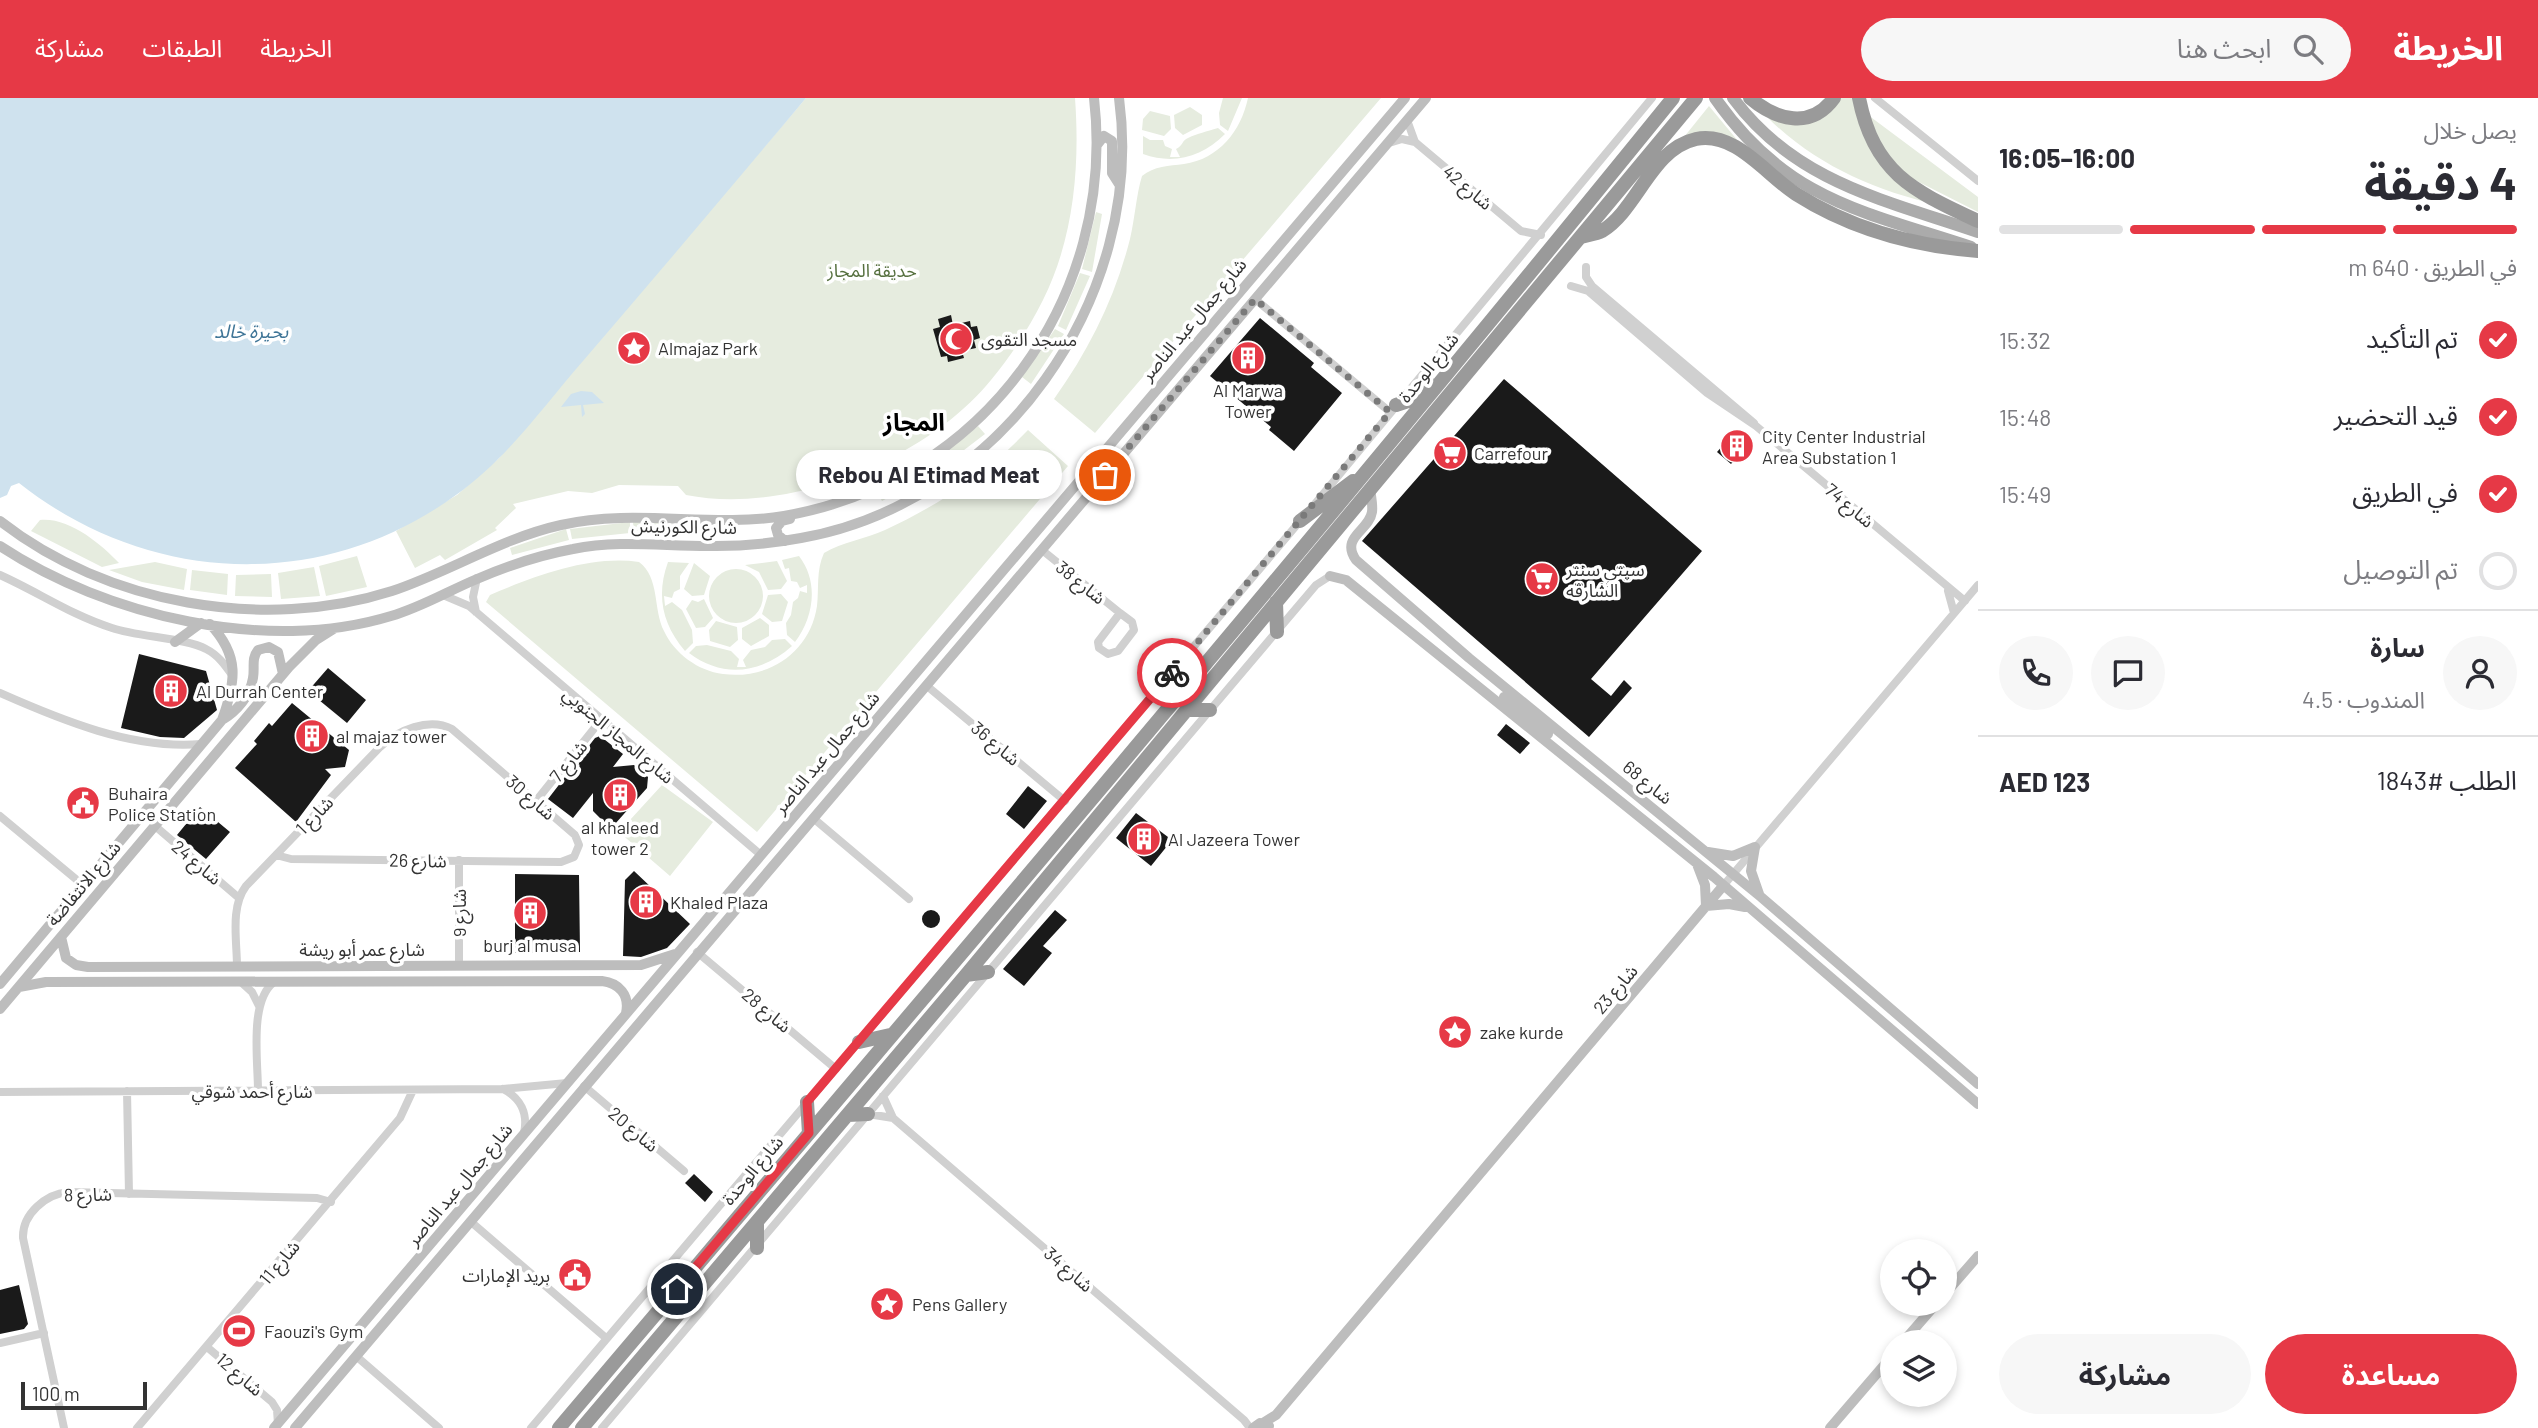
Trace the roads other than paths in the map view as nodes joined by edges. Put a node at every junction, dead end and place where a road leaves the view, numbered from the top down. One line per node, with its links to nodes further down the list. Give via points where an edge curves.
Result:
1 (1094, 98): 19 (street, شارع الكورنيش)
2 (1119, 98): 24 (street, شارع الكورنيش)
3 (1405, 98): 15 (street, شارع جمال عبد الناصر)
4 (1426, 98): 16 (street, شارع جمال عبد الناصر)
5 (1652, 98): 29 (street)
6 (1662, 98): 20 (highway, via 1635,135)
7 (1674, 98): 20 (highway, شارع الوحدة)
8 (1696, 98): 30 (highway, شارع الوحدة)
9 (1715, 98): 31 (main road, via 1754,145 1809,187 1871,216)
10 (1734, 98): 28 (main road, via 1773,140 1833,181)
11 (1750, 98): 12 (highway, via 1775,115 1795,119 1816,115)
12 (1834, 98)
13 (1858, 98): 25 (highway, via 1869,137 1895,174 1921,194)
14 (1875, 98): 22 (street)
15 (1390, 117): 21 (street, via 1390,125 1371,150); 23 (street, شارع جمال عبد الناصر)
16 (1408, 120): 17 (street); 18 (street, شارع جمال عبد الناصر)
17 (1415, 142): 18 (street); 27 (street, شارع 42)
18 (1389, 143): 21 (street, شارع جمال عبد الناصر)
19 (1097, 146): 24 (street, via 1104,136 1112,141 1112,173); 41 (street, شارع الكورنيش, via 1075,273 1046,336 1019,375 973,424 924,461 872,489)
20 (1631, 151): 36 (highway, شارع الوحدة)
21 (1378, 155): 26 (street, شارع جمال عبد الناصر)
22 (1978, 181)
23 (1334, 182): 26 (street, via 1339,189 1317,218); 69 (street, شارع جمال عبد الناصر)
24 (1119, 184): 44 (street, شارع الكورنيش, via 1107,252 1086,312 1051,373 1008,426 955,471 901,503 844,527)
25 (1978, 221)
26 (1316, 228): 35 (street, شارع جمال عبد الناصر)
27 (1521, 231): 29 (street); 32 (street)
28 (1978, 232)
29 (1541, 234): 32 (street)
30 (1580, 238): 31 (highway, via 1607,227 1671,152 1704,138 1731,144 1802,198 1860,227 1941,247); 40 (highway, شارع الوحدة)
31 (1978, 250)
32 (1528, 251): 37 (street)
33 (1586, 267): 38 (street, شارع 74, via 1592,286)
34 (1571, 286): 38 (street, شارع 74, via 1588,291 1707,393)
35 (1255, 299): 37 (street); 46 (street, شارع جمال عبد الناصر)
36 (1451, 370): 37 (highway); 39 (highway, شارع الوحدة)
37 (1393, 409): 42 (street)
38 (1756, 426): 51 (street, شارع 74)
39 (1369, 471): 42 (highway); 117 (highway, شارع الوحدة)
40 (1370, 489): 53 (highway, شارع الوحدة); 55 (street, شارع 68, via 1372,512 1354,537 1351,552)
41 (818, 509): 43 (street, شارع الكورنيش, via 729,521 634,516 578,521 524,535 375,596 290,610 225,607 137,589 65,561); 44 (street, via 810,516 779,523 776,532)
42 (1300, 521): 80 (street)
43 (3, 523)
44 (785, 541): 49 (street, شارع الكورنيش, via 723,546 592,545)
45 (0, 545): 60 (street, شارع الكورنيش, via 98,597)
46 (1042, 550): 56 (street, شارع 38); 66 (street, شارع جمال عبد الناصر)
47 (0, 575): 63 (street, via 93,622)
48 (1330, 576): 59 (street, شارع 68, via 1346,580); 62 (street)
49 (477, 578): 52 (street, شارع الكورنيش); 58 (street, via 473,601)
50 (1976, 587): 51 (street); 54 (street, شارع 23)
51 (1948, 588): 54 (street, شارع 74); 57 (street)
52 (443, 595): 58 (street, شارع المجاز الجنوبي, via 463,602); 61 (street, شارع الكورنيش, via 387,617)
53 (1276, 602): 62 (highway); 70 (highway, شارع الوحدة)
54 (1963, 603): 57 (street, شارع 23)
55 (1411, 608): 59 (street, via 1389,602); 77 (street, شارع 68)
56 (1120, 613): 56 (street, شارع 38, via 1098,642 1108,654 1118,651 1134,630 1134,624)
57 (1954, 613): 84 (street, شارع 23)
58 (477, 614): 73 (street, شارع المجاز الجنوبي)
59 (1396, 620): 67 (street, شارع 68)
60 (205, 624): 61 (street, شارع الكورنيش); 63 (street); 65 (street, شارع الانتفاضة, via 229,648)
61 (336, 627): 64 (street, شارع الانتفاضة)
62 (1277, 632): 71 (street)
63 (175, 642): 65 (street, via 208,650)
64 (283, 674): 72 (street, via 278,652 269,647 258,650 248,693); 83 (street, شارع الانتفاضة)
65 (232, 676): 72 (street, شارع الانتفاضة)
66 (927, 686): 76 (street, شارع جمال عبد الناصر); 80 (street, شارع 36)
67 (1480, 687): 77 (street, via 1500,694 1580,761); 90 (street, شارع 68)
68 (2, 697): 75 (street, via 127,737 172,745)
69 (889, 706): 76 (street, via 889,714 871,739); 78 (street, شارع جمال عبد الناصر)
70 (1186, 710): 71 (highway); 107 (highway, شارع الوحدة)
71 (1210, 710): 106 (street)
72 (222, 720): 75 (street, شارع الانتفاضة)
73 (601, 720): 79 (street, شارع 7); 87 (street, شارع المجاز الجنوبي)
74 (458, 733): 79 (street, شارع 30); 86 (street, شارع 1, via 430,724 390,738)
75 (201, 744): 92 (street, شارع الانتفاضة)
76 (874, 747): 81 (street, شارع جمال عبد الناصر)
77 (1599, 765): 85 (street, شارع 68)
78 (825, 781): 81 (street, via 830,787 811,811); 87 (street, شارع جمال عبد الناصر)
79 (536, 801): 89 (street, شارع 30, via 578,840 574,857)
80 (1065, 801): 118 (street)
81 (813, 818): 96 (street); 101 (street, شارع جمال عبد الناصر)
82 (1, 820): 92 (street)
83 (155, 826): 95 (street, شارع 24); 99 (street, شارع الانتفاضة)
84 (1755, 847): 85 (street, via 1733,856); 91 (street, شارع 23); 94 (street, via 1751,871)
85 (1706, 852): 91 (street, شارع 68)
86 (276, 855): 88 (street, شارع 26, via 292,859); 95 (street, شارع 1)
87 (761, 855): 100 (street, شارع جمال عبد الناصر)
88 (459, 860): 89 (street, شارع 26); 105 (street, شارع 9)
89 (561, 862)
90 (1696, 862): 93 (street, شارع 68); 97 (street, via 1706,885)
91 (1733, 874): 93 (street, شارع 23); 94 (street, شارع 68)
92 (83, 885): 112 (street, شارع الانتفاضة)
93 (1723, 886): 97 (street, شارع 23); 98 (street, شارع 68)
94 (1761, 897): 121 (street, شارع 68)
95 (239, 898): 104 (street)
96 (909, 899)
97 (1706, 906): 98 (street, via 1729,904); 159 (street, شارع 23, via 1276,1415)
98 (1750, 909): 130 (street, شارع 68)
99 (61, 937): 103 (street, شارع عمر أبو ريشة, via 66,958 82,967); 113 (street, شارع الانتفاضة)
100 (680, 950): 102 (street, شارع عمر أبو ريشة, via 641,965); 116 (street, شارع جمال عبد الناصر)
101 (697, 952): 119 (street, شارع 28); 122 (street, شارع جمال عبد الناصر)
102 (532, 966): 105 (street, شارع عمر أبو ريشة); 111 (street, via 527,976 491,975)
103 (205, 967): 104 (street, شارع عمر أبو ريشة); 108 (street, via 193,973 156,975)
104 (237, 967): 105 (street, شارع عمر أبو ريشة)
105 (460, 967)
106 (989, 972): 107 (highway); 128 (street)
107 (966, 975): 132 (highway, شارع الوحدة)
108 (153, 982): 109 (street, شارع عمر أبو ريشة); 113 (street, شارع عمر أبو ريشة, via 46,982)
109 (241, 982): 110 (street, شارع عمر أبو ريشة); 114 (street)
110 (274, 982): 111 (street, شارع عمر أبو ريشة); 114 (street)
111 (480, 982): 116 (street, شارع عمر أبو ريشة, via 607,982 625,995)
112 (0, 984)
113 (19, 987): 115 (street, شارع الانتفاضة)
114 (259, 1006): 126 (street)
115 (0, 1009)
116 (626, 1014): 120 (street, شارع جمال عبد الناصر)
117 (894, 1033): 118 (highway); 134 (highway, شارع الوحدة)
118 (859, 1042): 119 (street)
119 (836, 1069): 129 (street)
120 (568, 1083): 123 (street, شارع أحمد شوقي); 135 (street, شارع جمال عبد الناصر)
121 (1978, 1084)
122 (584, 1086): 136 (street, شارع 20); 139 (street, شارع جمال عبد الناصر)
123 (503, 1089): 124 (street, شارع أحمد شوقي); 135 (street, via 522,1107)
124 (412, 1090): 126 (street, شارع أحمد شوقي); 138 (street, شارع 11, via 400,1118)
125 (127, 1091): 126 (street, شارع أحمد شوقي); 127 (street, شارع أحمد شوقي); 137 (street)
126 (258, 1091)
127 (0, 1092)
128 (883, 1096): 131 (street); 133 (street, شارع 34)
129 (807, 1102): 134 (highway); 150 (street)
130 (1978, 1104)
131 (868, 1114): 132 (highway); 133 (street); 142 (street)
132 (848, 1115): 140 (highway, شارع الوحدة)
133 (893, 1118): 159 (street, شارع 34)
134 (809, 1133): 165 (highway, شارع الوحدة)
135 (523, 1135): 141 (street, شارع جمال عبد الناصر)
136 (684, 1171)
137 (129, 1194): 138 (street, شارع 8); 149 (street, شارع 8, via 57,1194 26,1220 23,1238)
138 (331, 1202): 153 (street, شارع 11)
139 (470, 1221): 144 (street, شارع جمال عبد الناصر); 150 (street)
140 (757, 1223): 142 (highway); 166 (highway, شارع الوحدة)
141 (447, 1228): 144 (street, via 421,1265); 146 (street, شارع جمال عبد الناصر)
142 (757, 1248): 167 (street)
143 (1978, 1256): 145 (street)
144 (429, 1270): 151 (street, شارع جمال عبد الناصر)
145 (1957, 1280)
146 (376, 1306): 151 (street, via 381,1314); 157 (street, شارع جمال عبد الناصر)
147 (1926, 1316): 148 (street)
148 (1913, 1330)
149 (44, 1333): 152 (street); 161 (street, شارع 8)
150 (606, 1338): 164 (street)
151 (368, 1342): 154 (street, شارع جمال عبد الناصر)
152 (0, 1343)
153 (207, 1346): 156 (street, شارع 12); 162 (street, شارع 11)
154 (356, 1356): 160 (street, شارع جمال عبد الناصر); 163 (street)
155 (1880, 1370): 168 (street)
156 (272, 1402): 157 (street, شارع 12); 158 (street, شارع 12, via 278,1415)
157 (297, 1402): 158 (street, شارع جمال عبد الناصر)
158 (276, 1426)
159 (1258, 1426)
160 (298, 1427)
161 (64, 1428)
162 (137, 1428)
163 (439, 1428)
164 (531, 1428)
165 (559, 1428)
166 (582, 1428)
167 (601, 1428)
168 (1830, 1428)

